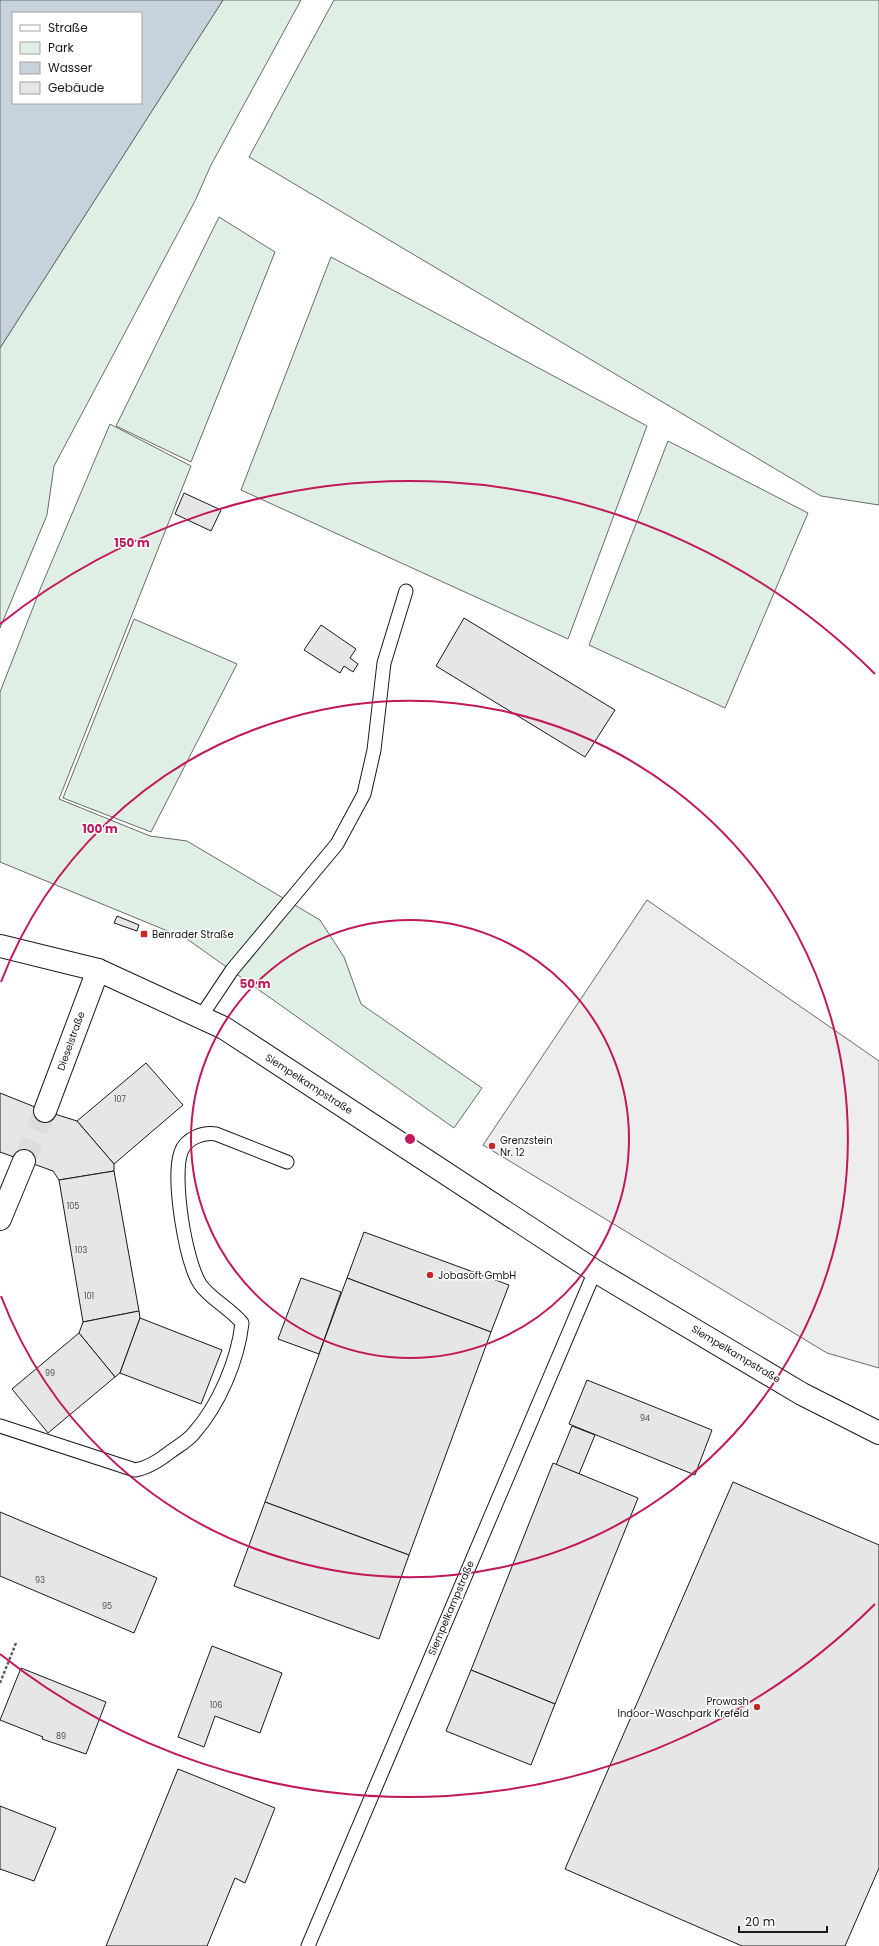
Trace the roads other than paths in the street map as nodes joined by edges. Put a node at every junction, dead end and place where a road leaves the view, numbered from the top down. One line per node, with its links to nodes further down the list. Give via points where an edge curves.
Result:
1 (406, 592): 4 (lane, via 384,663 374,750 364,794 337,844 232,970)
2 (0, 946): 3 (street, Siempelkampstraße)
3 (98, 970): 4 (street, Siempelkampstraße); 5 (street, Dieselstraße)
4 (200, 1018): 9 (street, Siempelkampstraße, via 224,1028)
5 (45, 1111)
6 (24, 1161): 8 (street)
7 (287, 1162): 10 (lane, via 205,1132 182,1150 177,1177 194,1271 200,1285 242,1323 228,1376 215,1405 193,1434 166,1456 149,1466 135,1470)
8 (0, 1219)
9 (595, 1271): 11 (street, Siempelkampstraße, via 802,1394); 12 (lane, Siempelkampstraße)
10 (0, 1426)
11 (879, 1433)
12 (308, 1946)

